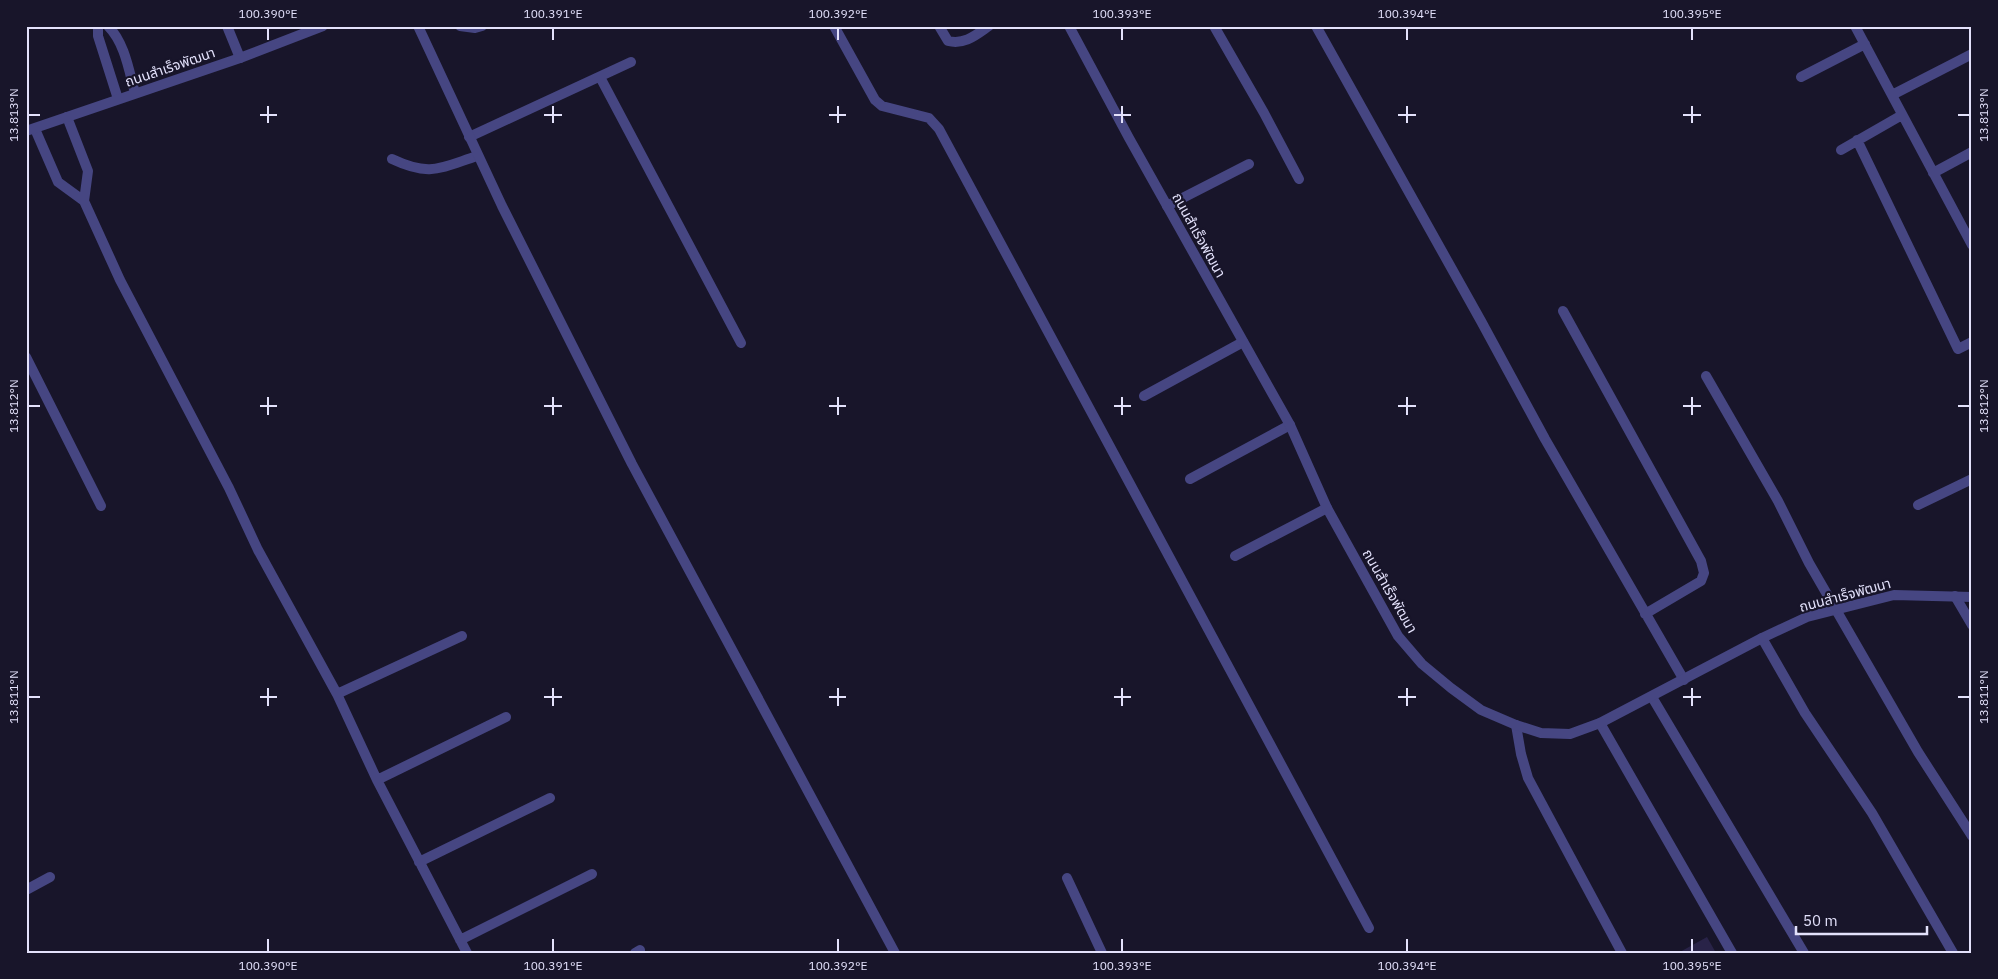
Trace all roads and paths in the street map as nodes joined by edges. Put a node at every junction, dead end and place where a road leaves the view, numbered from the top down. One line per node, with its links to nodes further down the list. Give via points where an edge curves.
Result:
1 (98, 26): 23 (street, via 98,36)
2 (108, 26): 21 (street, via 124,52)
3 (227, 26): 17 (street)
4 (323, 26): 17 (street, ถนนสำเร็จพัฒนา)
5 (418, 26): 27 (street)
6 (460, 26): 7 (street)
7 (482, 26)
8 (834, 26): 74 (street, via 875,100 882,106 929,118 938,129)
9 (939, 26): 10 (street, via 948,40 956,43)
10 (989, 26)
11 (1069, 26): 37 (street, ถนนสำเร็จพัฒนา)
12 (1214, 26): 35 (street)
13 (1316, 26): 56 (street)
14 (1855, 26): 15 (street)
15 (1865, 44): 20 (street); 22 (street)
16 (1972, 54): 22 (street)
17 (240, 58): 21 (street, ถนนสำเร็จพัฒนา)
18 (631, 62): 19 (street)
19 (600, 77): 27 (street); 42 (street)
20 (1801, 77)
21 (136, 93): 23 (street, ถนนสำเร็จพัฒนา)
22 (1892, 95): 24 (street)
23 (118, 99): 25 (street, ถนนสำเร็จพัฒนา)
24 (1902, 115): 28 (street); 34 (street)
25 (67, 117): 26 (street, ถนนสำเร็จพัฒนา); 36 (street, via 88,171)
26 (30, 130): 36 (street, via 58,182)
27 (469, 137): 31 (street)
28 (1858, 140): 29 (street); 41 (street, via 1958,349)
29 (1841, 150)
30 (1972, 152): 34 (street)
31 (477, 156): 32 (street, via 437,169 419,170); 77 (street, via 632,464)
32 (392, 158)
33 (1249, 164): 37 (street)
34 (1933, 172): 38 (street)
35 (1299, 180)
36 (84, 201): 61 (street, via 120,280 258,550)
37 (1167, 206): 40 (street, ถนนสำเร็จพัฒนา)
38 (1972, 245)
39 (1563, 312): 56 (street, via 1701,561 1702,581)
40 (1243, 342): 45 (street); 46 (street, ถนนสำเร็จพัฒนา)
41 (1972, 342)
42 (741, 343)
43 (26, 357): 50 (street)
44 (1706, 376): 55 (street)
45 (1144, 396)
46 (1290, 425): 47 (street); 51 (street, ถนนสำเร็จพัฒนา)
47 (1190, 479)
48 (1972, 479): 49 (street)
49 (1918, 505)
50 (101, 506)
51 (1327, 508): 52 (street); 65 (street, ถนนสำเร็จพัฒนา, via 1398,636 1422,664 1481,710)
52 (1235, 556)
53 (1955, 596): 54 (street, ถนนสำเร็จพัฒนา); 55 (street, ถนนสำเร็จพัฒนา, via 1894,595); 57 (street)
54 (1972, 596)
55 (1837, 610): 59 (street, ถนนสำเร็จพัฒนา, via 1807,617); 68 (street, via 1918,752)
56 (1645, 614): 60 (street)
57 (1972, 625)
58 (462, 636): 61 (street)
59 (1762, 638): 60 (street, ถนนสำเร็จพัฒนา); 82 (street, via 1805,713 1872,813)
60 (1684, 680): 62 (street, ถนนสำเร็จพัฒนา)
61 (337, 694): 66 (street)
62 (1652, 697): 64 (street, ถนนสำเร็จพัฒนา); 81 (street)
63 (506, 717): 66 (street)
64 (1600, 723): 65 (street, ถนนสำเร็จพัฒนา, via 1570,734 1541,733); 80 (street)
65 (1516, 725): 79 (street, via 1528,778)
66 (377, 780): 69 (street)
67 (550, 798): 69 (street)
68 (1972, 836)
69 (419, 862): 75 (street)
70 (592, 874): 75 (street)
71 (50, 877): 73 (street)
72 (1067, 878): 78 (street)
73 (26, 890)
74 (1369, 928)
75 (460, 940): 76 (street)
76 (467, 953)
77 (895, 953)
78 (1102, 953)
79 (1622, 953)
80 (1732, 953)
81 (1804, 953)
82 (1953, 953)

